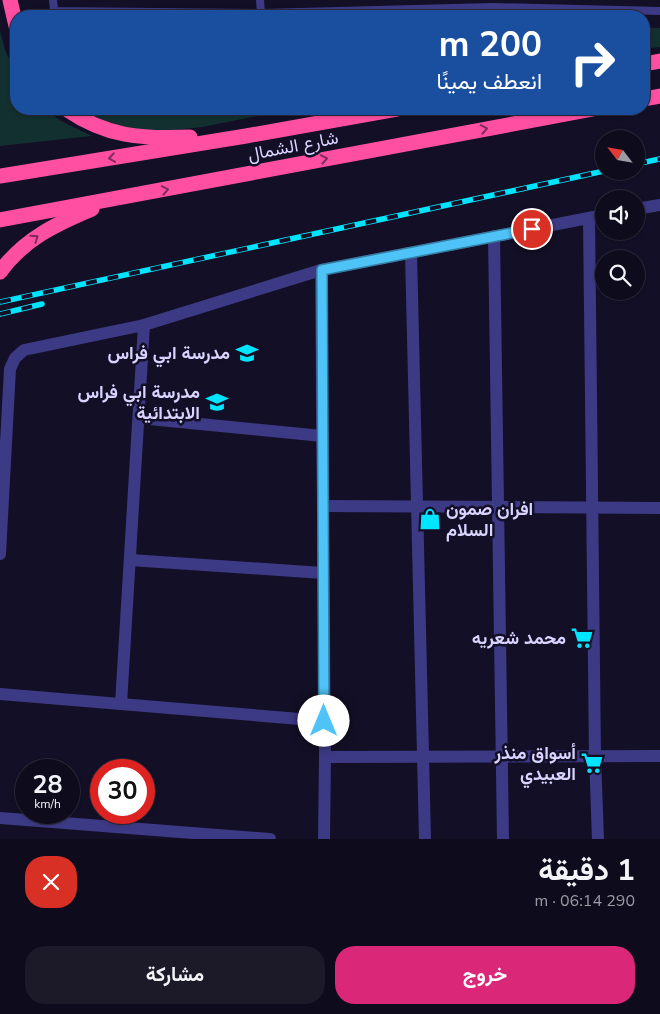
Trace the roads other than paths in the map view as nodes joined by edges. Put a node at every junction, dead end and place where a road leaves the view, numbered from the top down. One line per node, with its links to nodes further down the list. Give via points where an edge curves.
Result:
1 (493, 4): 2 (lane); 3 (lane)
2 (338, 10)
3 (660, 10)
4 (75, 115): 7 (highway, via 98,127 144,138)
5 (363, 115): 7 (highway, شارع الشمال)
6 (561, 115): 9 (highway, شارع الشمال, one-way to 6)
7 (246, 136): 8 (highway, شارع الشمال, one-way to 8)
8 (0, 176)
9 (117, 199): 14 (highway, شارع الشمال); 18 (highway, one-way to 9, via 20,249 36,237)
10 (660, 205): 11 (street)
11 (645, 208)
12 (595, 217): 13 (street)
13 (589, 218): 15 (street); 25 (street)
14 (0, 220)
15 (494, 236): 16 (street); 24 (street)
16 (411, 253): 17 (street); 23 (street)
17 (322, 270): 19 (street); 21 (street)
18 (0, 272)
19 (144, 325): 20 (street); 27 (street, via 24,350 15,358 10,369)
20 (139, 418): 21 (street); 28 (street)
21 (322, 436): 22 (street)
22 (323, 506): 23 (street); 29 (street)
23 (417, 506): 24 (street); 37 (street)
24 (498, 507): 25 (street); 33 (street)
25 (593, 508): 26 (street); 34 (street)
26 (660, 508)
27 (0, 554)
28 (130, 560): 29 (street); 31 (street)
29 (323, 573): 32 (street)
30 (0, 694): 31 (street)
31 (122, 704): 32 (street)
32 (324, 721): 36 (street)
33 (502, 756): 34 (street); 37 (street); 44 (street)
34 (595, 756): 35 (street); 45 (street)
35 (660, 756)
36 (325, 757): 37 (street); 42 (street)
37 (423, 757): 43 (street)
38 (0, 818): 39 (street)
39 (104, 833): 40 (street)
40 (213, 837): 41 (street)
41 (270, 839)
42 (324, 839)
43 (424, 839)
44 (503, 839)
45 (598, 839)

